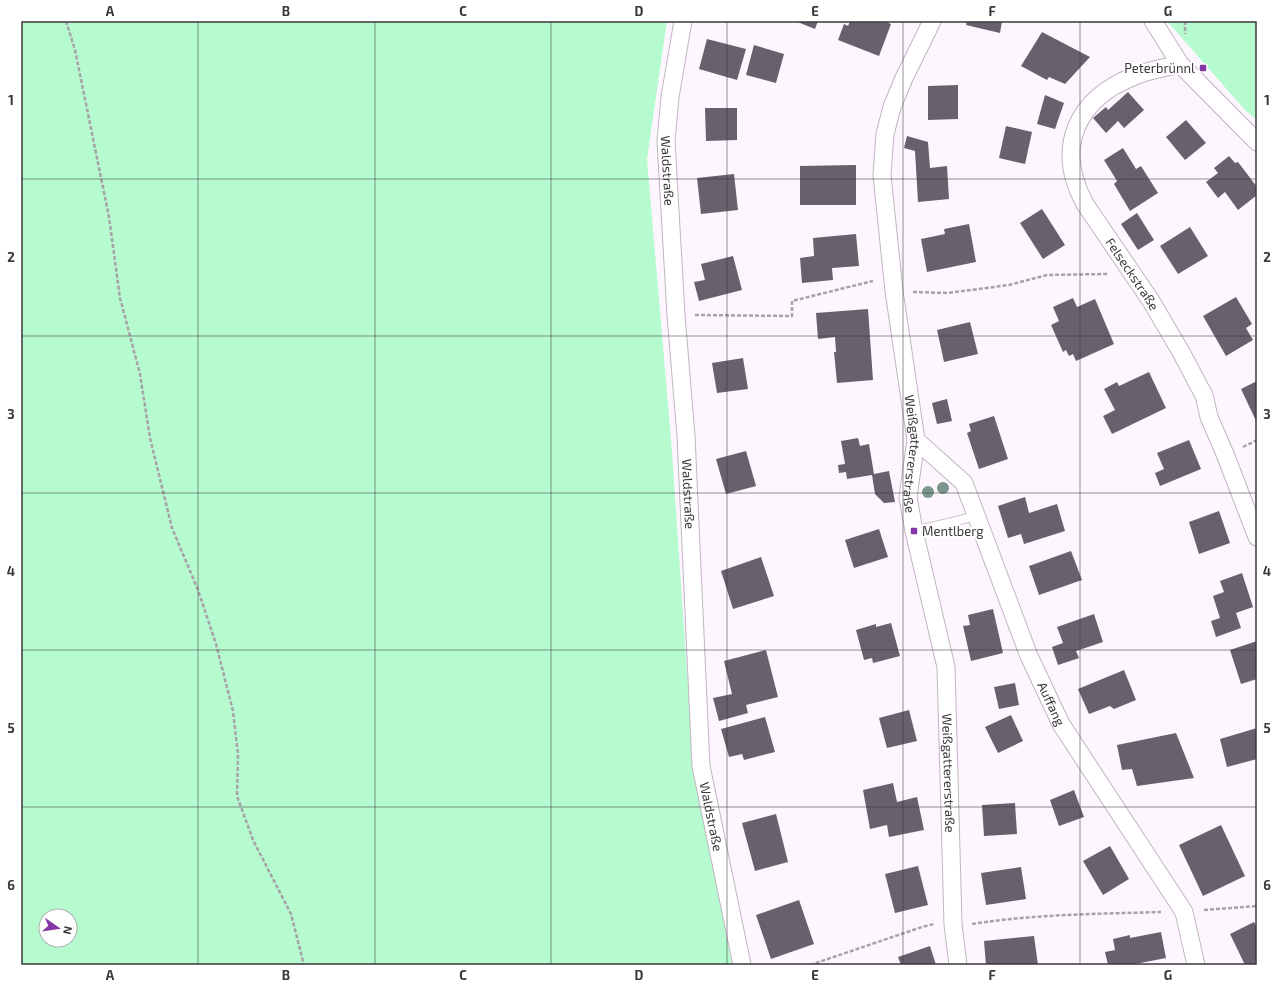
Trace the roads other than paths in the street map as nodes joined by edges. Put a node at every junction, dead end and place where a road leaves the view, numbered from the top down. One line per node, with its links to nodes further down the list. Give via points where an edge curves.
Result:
1 (682, 21): 10 (street, Waldstraße, via 666,141 686,436 701,766)
2 (932, 21): 6 (street, Weißgattererstraße, via 892,107 885,134 882,175 894,290)
3 (1152, 21): 4 (street)
4 (1180, 64): 5 (street); 9 (street, Felseckstraße, via 1135,75 1093,100 1084,111 1076,129 1071,159 1072,170 1085,204 1166,325 1204,395 1209,417)
5 (1257, 142)
6 (916, 440): 7 (street, Auffang, via 964,483); 8 (street, Weißgattererstraße, via 908,498)
7 (977, 516): 8 (lane); 12 (street, Auffang, via 1029,656 1061,724 1184,912)
8 (914, 531): 11 (street, Weißgattererstraße, via 946,667 953,924)
9 (1257, 537)
10 (742, 965)
11 (958, 965)
12 (1196, 965)

